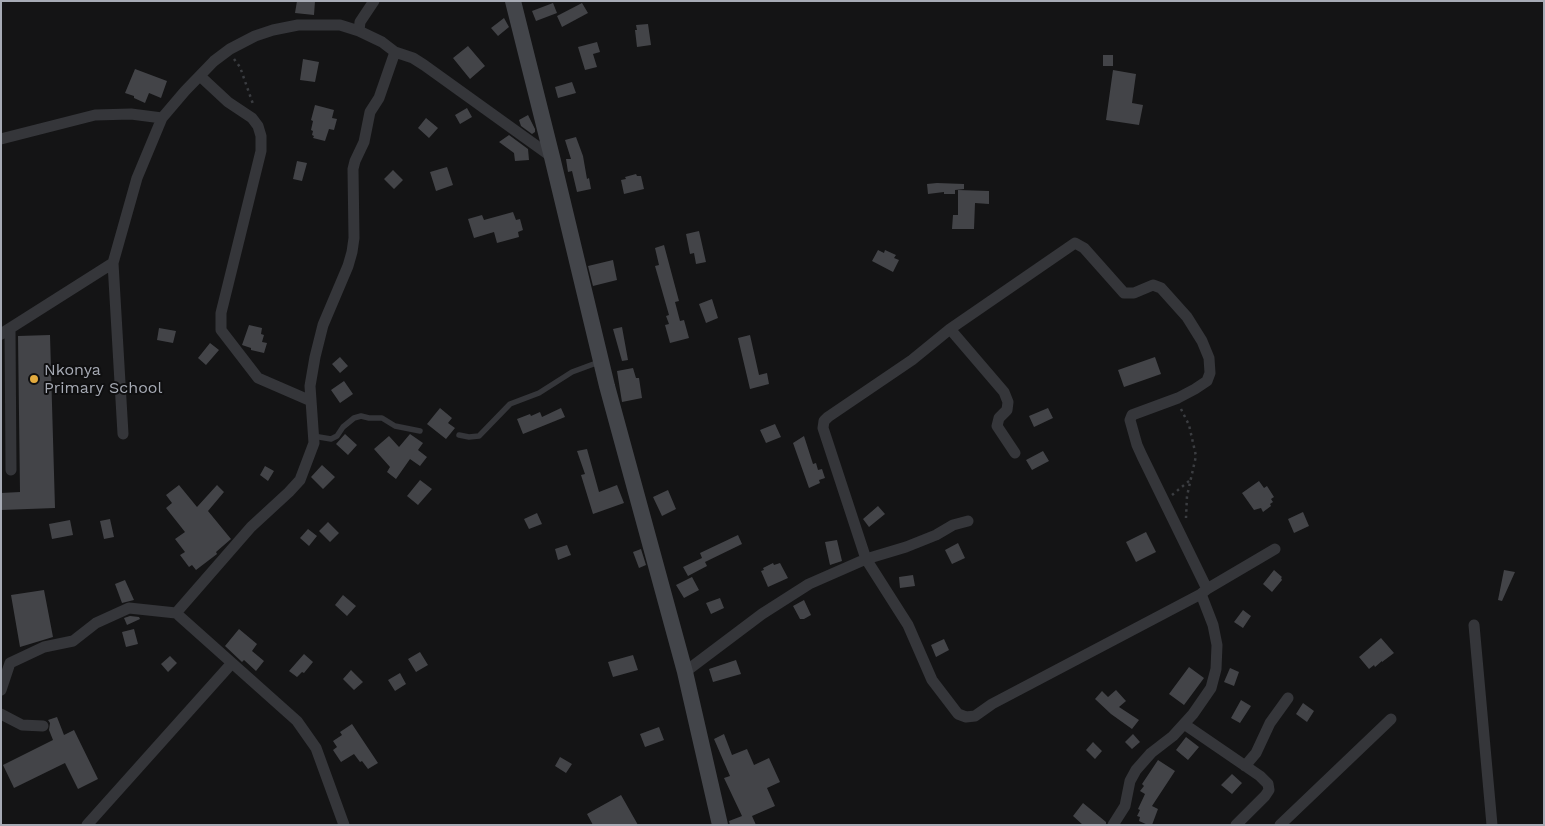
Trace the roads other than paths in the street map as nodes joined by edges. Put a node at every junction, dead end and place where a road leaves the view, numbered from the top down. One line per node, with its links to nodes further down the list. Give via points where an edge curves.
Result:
1 (374, 1): 3 (street, via 360,22)
2 (513, 1): 8 (street)
3 (359, 31): 4 (street); 5 (street, via 340,25 298,25 273,30 230,49 214,60)
4 (395, 52): 8 (street, via 424,65); 13 (street, via 379,98 370,112 364,142 353,169 352,252 323,325 313,367)
5 (200, 76): 6 (street); 13 (street, via 258,126 260,151 221,314 221,330 258,378)
6 (162, 118): 7 (street, via 131,114 95,115); 9 (street, via 137,178)
7 (1, 139)
8 (552, 157): 12 (street)
9 (112, 263): 11 (street); 15 (street)
10 (950, 329): 18 (street, via 1004,392 1007,410 999,418 997,426); 22 (street, via 824,422 830,452); 23 (street, via 1075,243 1084,248 1124,293 1134,293 1153,285 1161,288 1188,317 1202,341 1209,358 1210,373 1207,381 1178,398 1132,415 1130,420 1137,445)
11 (6, 331): 19 (street)
12 (601, 361): 16 (lane, via 510,404 479,436); 27 (street)
13 (311, 401): 17 (street)
14 (420, 431): 17 (lane, via 395,426 382,418 361,416 354,418 331,439)
15 (123, 434)
16 (459, 435)
17 (313, 436): 24 (street, via 314,443 300,480 251,527)
18 (1015, 453)
19 (11, 470)
20 (968, 521): 22 (street, via 906,547)
21 (1274, 549): 23 (street)
22 (866, 559): 23 (street, via 908,626 932,680 958,714 966,717 975,716); 27 (street, via 809,584 762,614)
23 (1204, 591): 32 (street, via 1217,645 1216,669 1211,688)
24 (176, 613): 26 (street); 28 (street, via 129,608 96,623 73,641 44,646 10,663)
25 (1474, 625): 41 (street)
26 (232, 663): 35 (street); 36 (street, via 297,721 316,748)
27 (685, 672): 37 (street)
28 (1, 690)
29 (1288, 698): 34 (street)
30 (1, 714): 33 (street, via 22,725)
31 (1390, 719): 40 (street)
32 (1184, 724): 34 (street); 38 (street, via 1136,770 1130,781 1125,806)
33 (42, 726)
34 (1245, 766): 39 (street, via 1268,784 1269,790)
35 (87, 825)
36 (344, 825)
37 (720, 825)
38 (1113, 825)
39 (1236, 825)
40 (1280, 825)
41 (1492, 825)

